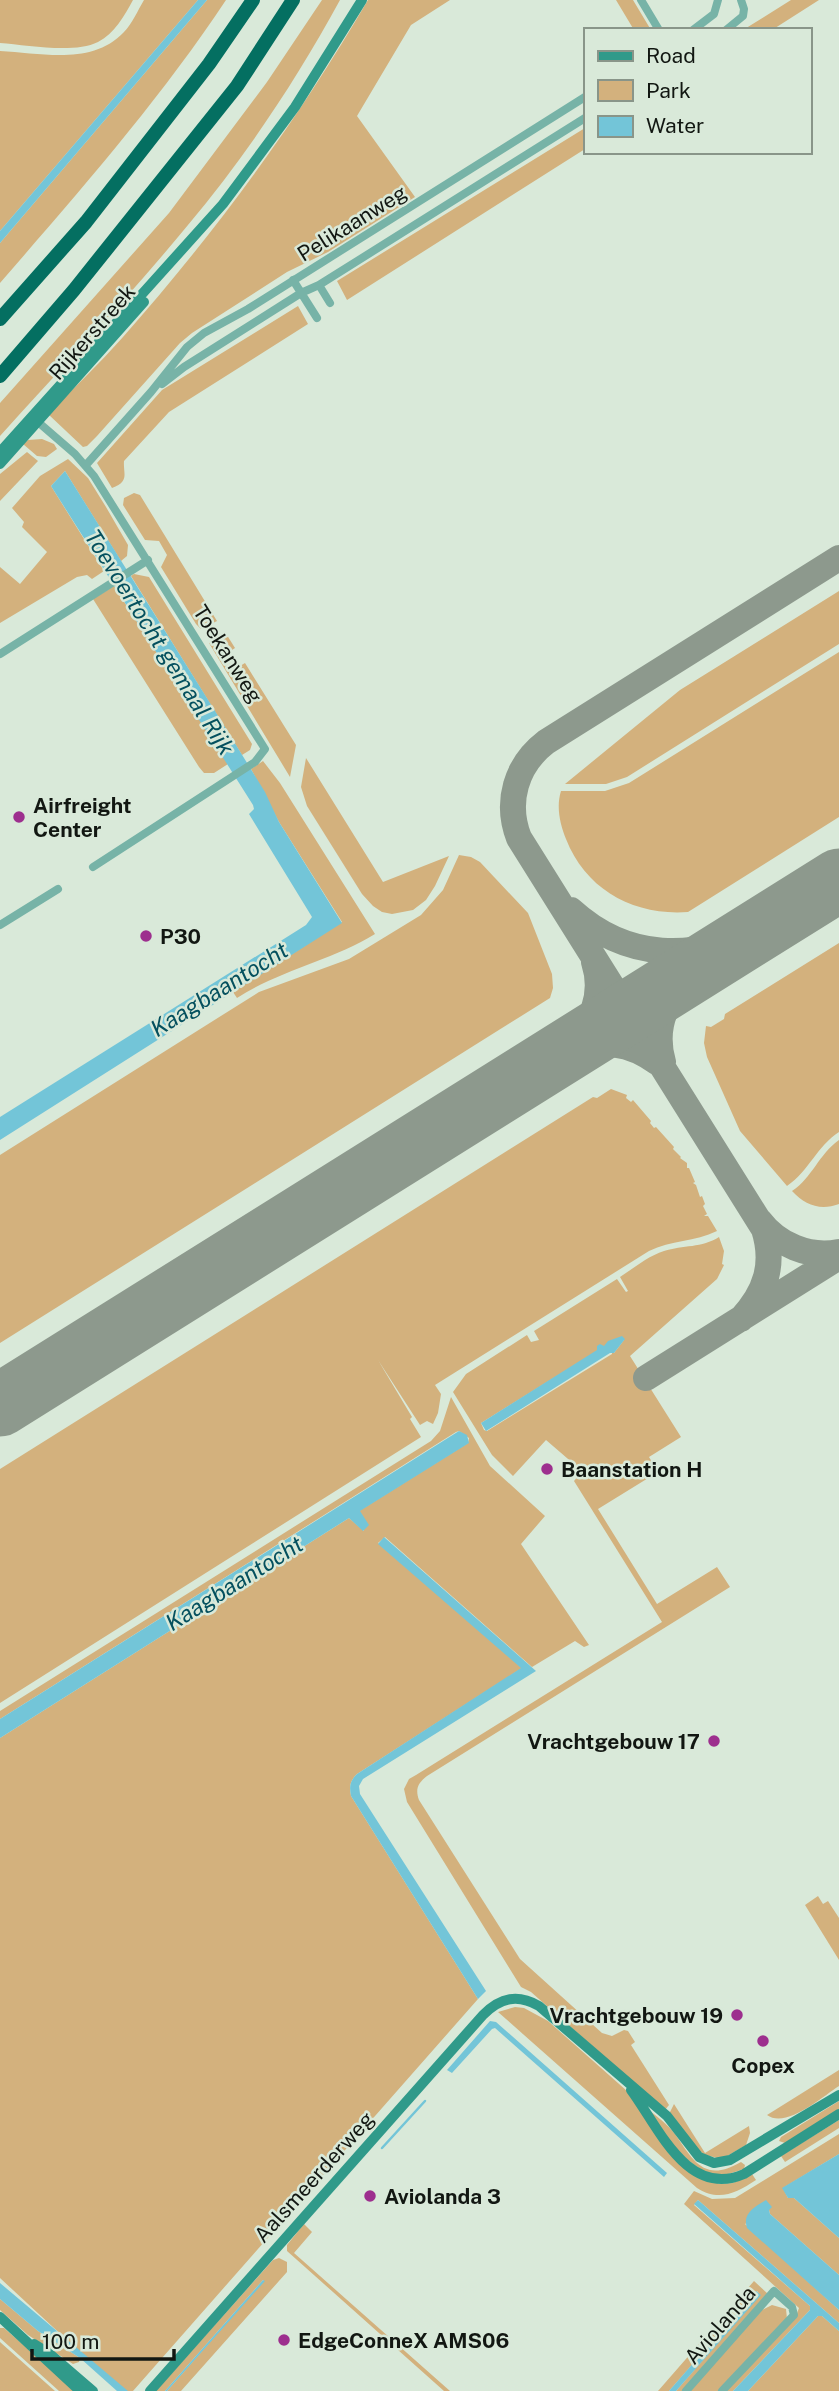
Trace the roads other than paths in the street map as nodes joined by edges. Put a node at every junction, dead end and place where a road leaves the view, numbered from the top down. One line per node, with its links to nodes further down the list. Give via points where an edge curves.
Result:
1 (253, 0): 21 (highway, via 86,222)
2 (293, 0): 22 (highway, via 237,86)
3 (362, 0): 24 (street, Rijkerstreek, via 295,107 203,232 110,343)
4 (640, 0): 7 (street)
5 (718, 0): 8 (street, via 714,14)
6 (741, 0): 9 (street, via 743,16)
7 (658, 28)
8 (696, 28)
9 (728, 28)
10 (584, 98): 11 (street, Pelikaanweg)
11 (566, 109): 13 (street); 14 (street, Pelikaanweg)
12 (584, 119): 13 (street, Pelikaanweg)
13 (576, 124): 15 (street, Pelikaanweg)
14 (420, 201): 15 (street); 16 (street, Pelikaanweg)
15 (429, 216): 17 (street, Pelikaanweg)
16 (293, 280): 18 (street); 23 (street, Pelikaanweg, via 197,339)
17 (319, 285): 18 (street, Pelikaanweg); 19 (street, Pelikaanweg)
18 (302, 293): 20 (street, Pelikaanweg); 23 (street, Pelikaanweg)
19 (330, 303)
20 (317, 318)
21 (0, 320)
22 (0, 376)
23 (151, 392): 27 (street, Pelikaanweg)
24 (35, 419): 25 (street, Rijkerstreek); 26 (street, Rijkerstreek); 27 (street, Toekanweg)
25 (0, 452)
26 (0, 464)
27 (86, 465): 28 (street, Toekanweg)
28 (148, 560): 29 (street); 30 (street, Toekanweg, via 265,749 254,762)
29 (0, 654)
30 (93, 867)
31 (58, 889): 32 (street)
32 (0, 925)
33 (623, 2080): 34 (street, via 671,2120 699,2157 714,2163 730,2161); 35 (street, via 682,2161 714,2179 744,2174); 40 (street, Aalsmeerderweg, via 539,2006 513,1998 495,2004)
34 (839, 2095)
35 (839, 2114)
36 (0, 2317): 37 (street)
37 (28, 2342): 38 (street); 39 (street, via 50,2354)
38 (80, 2391)
39 (93, 2391)
40 (150, 2391)
41 (686, 2391): 42 (street, Aviolanda, via 774,2291 794,2314)
42 (722, 2391)

